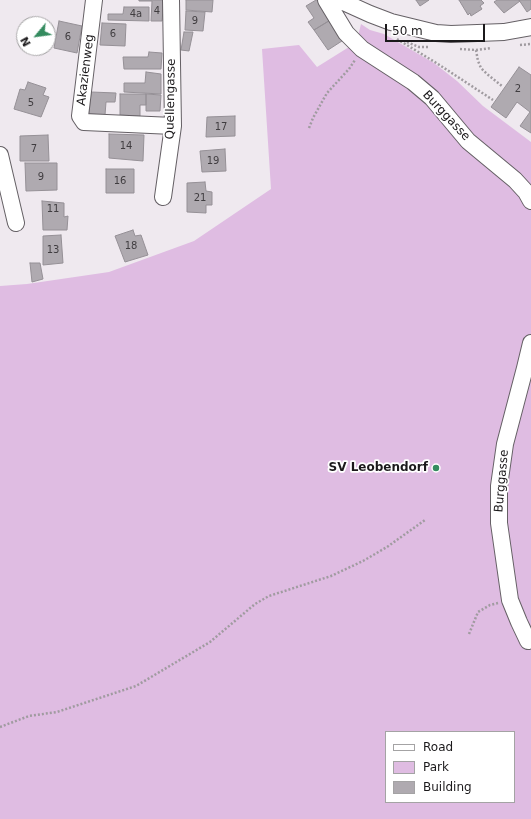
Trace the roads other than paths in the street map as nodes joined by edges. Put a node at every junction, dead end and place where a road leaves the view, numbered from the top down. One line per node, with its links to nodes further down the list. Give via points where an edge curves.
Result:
1 (94, 0): 6 (street, Akazienweg, via 80,116 84,122)
2 (171, 0): 6 (street, Quellengasse)
3 (326, 0): 9 (street, Burggasse, via 346,33 362,49 413,82 432,98 468,141 515,180)
4 (339, 0): 5 (street, via 391,22 436,33 504,32)
5 (531, 27)
6 (173, 126): 8 (street, Quellengasse)
7 (0, 155): 10 (street)
8 (163, 197)
9 (531, 201)
10 (16, 223)
11 (531, 343): 12 (street, Burggasse, via 505,444 499,486 499,523 510,600)
12 (528, 641)

